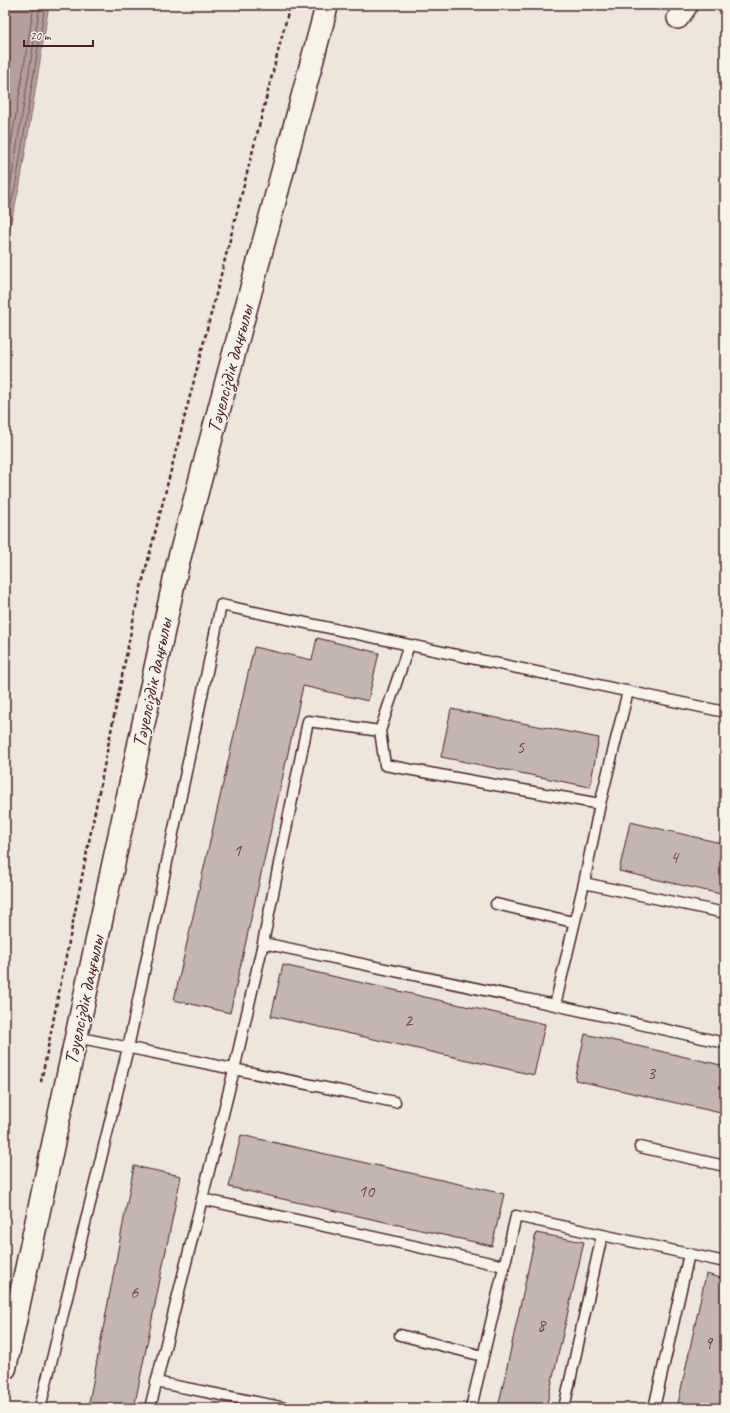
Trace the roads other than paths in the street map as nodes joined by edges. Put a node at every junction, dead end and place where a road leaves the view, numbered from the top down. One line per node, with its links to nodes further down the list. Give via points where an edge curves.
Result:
1 (327, 5): 13 (street, Тәуелсіздік даңғылы, via 178,563)
2 (409, 645): 3 (lane); 5 (lane); 15 (lane, via 221,605)
3 (628, 691): 4 (lane); 6 (lane)
4 (725, 712)
5 (380, 731): 6 (lane, via 385,765); 11 (lane, via 308,721)
6 (600, 804): 7 (lane)
7 (584, 883): 9 (lane); 10 (lane)
8 (496, 904): 10 (lane)
9 (725, 913)
10 (574, 922): 12 (lane)
11 (263, 942): 12 (lane); 16 (lane)
12 (555, 1005): 14 (lane)
13 (76, 1037): 15 (lane); 27 (street, Тәуелсіздік даңғылы)
14 (725, 1043)
15 (128, 1048): 16 (lane); 29 (lane)
16 (234, 1070): 17 (lane); 20 (lane)
17 (395, 1102)
18 (640, 1147): 19 (lane)
19 (725, 1166)
20 (202, 1199): 24 (lane); 28 (lane)
21 (602, 1235): 22 (lane); 24 (lane, via 516,1216); 33 (lane)
22 (689, 1254): 23 (lane); 34 (lane)
23 (725, 1262)
24 (504, 1266): 26 (lane)
25 (400, 1336): 26 (lane)
26 (483, 1356): 32 (lane)
27 (5, 1368)
28 (156, 1382): 30 (lane); 31 (lane)
29 (40, 1408)
30 (150, 1408)
31 (286, 1408)
32 (471, 1408)
33 (564, 1408)
34 (654, 1408)

